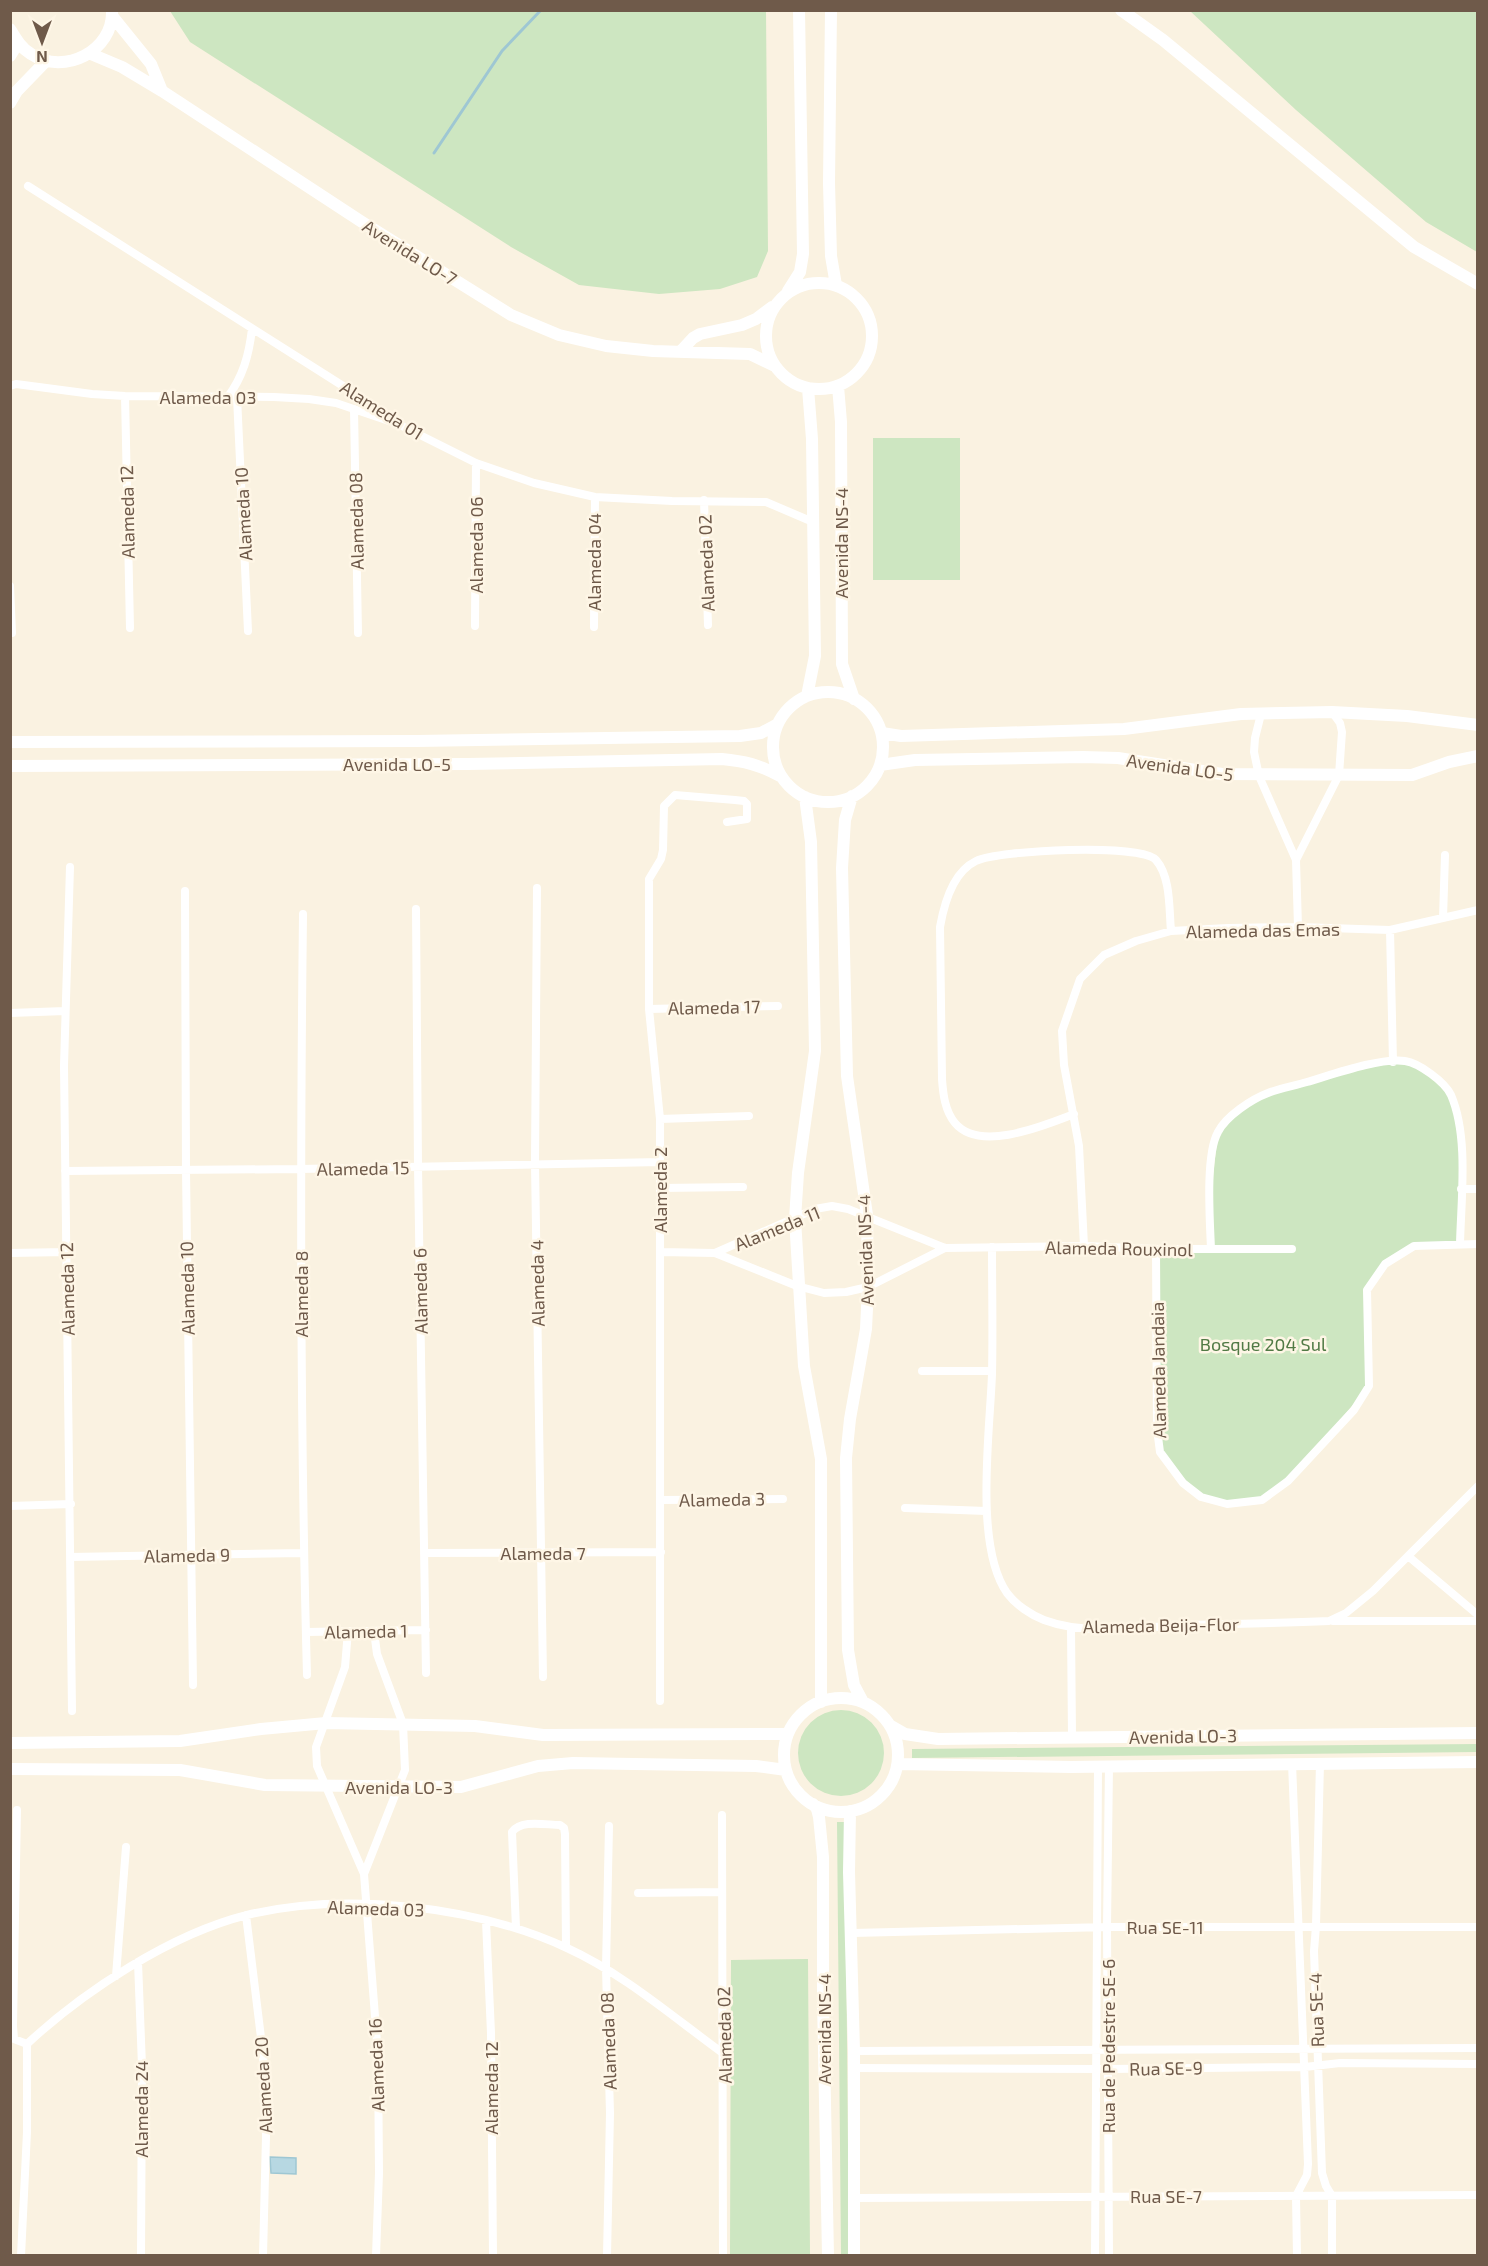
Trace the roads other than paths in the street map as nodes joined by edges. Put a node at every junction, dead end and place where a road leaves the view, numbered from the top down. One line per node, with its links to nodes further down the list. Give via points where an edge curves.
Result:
1 (799, 10): 15 (street, via 803,254 800,272)
2 (831, 10): 14 (street, via 829,183 831,256)
3 (1121, 10): 13 (street, via 1163,40 1414,247)
4 (112, 14): 7 (street, via 109,31); 10 (street, via 151,64)
5 (10, 29): 6 (street)
6 (18, 43): 8 (street); 9 (street)
7 (90, 54): 9 (street, via 69,62); 10 (street, Avenida LO-7, via 122,67)
8 (10, 56)
9 (46, 61): 11 (street)
10 (162, 91): 18 (street, Avenida LO-7, via 511,315 559,335 606,346)
11 (10, 102)
12 (28, 186): 17 (street, Alameda 01)
13 (1478, 284)
14 (836, 285): 15 (street, via 819,282); 21 (street, via 862,304 873,334 864,365)
15 (787, 292): 16 (street)
16 (775, 306): 18 (street, via 742,325 700,334); 19 (street, via 765,336)
17 (252, 329): 25 (street, via 239,382); 27 (street, Alameda 01)
18 (681, 351): 19 (street, Avenida LO-7, via 750,354)
19 (775, 366): 22 (street, via 789,380)
20 (12, 383): 23 (street, Alameda 03)
21 (838, 386): 22 (street); 41 (street, Avenida NS-4, via 842,664)
22 (808, 388): 31 (street, Avenida NS-4)
23 (125, 396): 25 (street, Alameda 03); 36 (street, Alameda 12)
24 (237, 397): 25 (street, Alameda 03); 26 (street, Alameda 03, via 309,399); 37 (street, Alameda 10)
25 (227, 398)
26 (354, 409): 27 (street, Alameda 03); 39 (street, Alameda 08)
27 (398, 424): 28 (street, Alameda 01)
28 (476, 464): 29 (street, Alameda 01); 34 (street, Alameda 06)
29 (595, 497): 30 (street, Alameda 01); 35 (street, Alameda 04)
30 (704, 500): 31 (street, Alameda 01, via 766,502); 33 (street, Alameda 02)
31 (813, 522): 40 (street, Avenida NS-4, via 815,656)
32 (10, 586): 38 (street)
33 (708, 625)
34 (475, 626)
35 (594, 627)
36 (130, 628)
37 (248, 631)
38 (12, 633)
39 (358, 633)
40 (807, 696): 41 (street, via 831,692); 44 (street, via 789,707)
41 (854, 699): 46 (street, via 874,717)
42 (1332, 711): 43 (street, Avenida LO-5); 45 (street, Avenida LO-5); 51 (street, via 1342,732)
43 (1261, 714): 46 (street, Avenida LO-5, via 1099,731 901,736); 53 (street, via 1254,752)
44 (777, 725): 47 (street, Avenida LO-5, via 761,733 740,736); 52 (street, via 772,742)
45 (1478, 725)
46 (882, 733): 49 (street)
47 (10, 742)
48 (1478, 756): 51 (street, Avenida LO-5, via 1412,775)
49 (880, 765): 53 (street, Avenida LO-5, via 915,760 1118,758 1192,771); 54 (street, via 874,778)
50 (10, 766): 52 (street, Avenida LO-5, via 722,759 745,761)
51 (1339, 775): 53 (street, Avenida LO-5); 58 (street)
52 (780, 776): 55 (street)
53 (1259, 776): 58 (street)
54 (852, 796): 55 (street, via 829,802); 87 (street, Avenida NS-4, via 845,820 842,868 847,1076)
55 (805, 797): 88 (street, via 811,842 815,1051)
56 (727, 822): 70 (street, Alameda 2, via 747,819 744,801 675,795 664,806 663,850 649,879)
57 (1445, 855): 65 (street)
58 (1296, 860): 66 (street)
59 (70, 867): 71 (street, Alameda 12)
60 (537, 888): 78 (street, Alameda 4)
61 (184, 891): 81 (street, Alameda 10)
62 (416, 909): 79 (street, Alameda 6)
63 (1478, 910): 65 (street, Alameda das Emas)
64 (303, 914): 80 (street, Alameda 8)
65 (1443, 918): 67 (street, Alameda das Emas)
66 (1299, 927): 67 (street, Alameda das Emas); 68 (street, Alameda das Emas)
67 (1390, 930): 73 (street)
68 (1171, 931): 74 (street, Alameda das Emas, via 1104,955 1080,979 1062,1031); 74 (street, via 1168,898 1157,862 1150,855 1137,852 1020,853 976,861 963,871 945,902 940,927 942,1079 944,1098 955,1124 967,1133 987,1137 1032,1129)
69 (778, 1006): 70 (street, Alameda 17)
70 (649, 1009): 76 (street, Alameda 2)
71 (65, 1011): 72 (street); 82 (street, Alameda 12)
72 (10, 1013)
73 (1393, 1062): 86 (street, via 1405,1061 1432,1074 1450,1093 1459,1121); 95 (street, via 1372,1064 1267,1093 1239,1109 1218,1132 1211,1158)
74 (1074, 1114): 91 (street, Alameda das Emas)
75 (749, 1116): 76 (street)
76 (660, 1119): 77 (street, Alameda 2)
77 (661, 1162): 78 (street, Alameda 15); 84 (street, Alameda 2)
78 (535, 1164): 79 (street, Alameda 15); 115 (street, Alameda 4)
79 (418, 1166): 80 (street, Alameda 15); 114 (street, Alameda 6)
80 (300, 1169): 81 (street, Alameda 15); 113 (street, Alameda 8)
81 (186, 1170): 82 (street, Alameda 15); 116 (street, Alameda 10)
82 (65, 1171): 97 (street, Alameda 12)
83 (744, 1187): 84 (street)
84 (660, 1188): 98 (street, Alameda 2)
85 (1478, 1189): 86 (street)
86 (1461, 1190): 89 (street)
87 (867, 1215): 88 (street, Alameda 11, via 832,1206); 93 (street, Alameda 11); 102 (street, Avenida NS-4)
88 (795, 1219): 100 (street, Alameda 11); 101 (street)
89 (1460, 1244): 90 (street, Alameda Jandaia); 94 (street, Alameda Jandaia, via 1414,1246 1385,1264 1367,1290 1369,1386 1354,1410 1288,1481 1262,1500 1227,1504 1201,1497 1183,1483 1160,1452)
90 (1478, 1244)
91 (1084, 1246): 92 (street, Alameda Rouxinol); 94 (street, Alameda Rouxinol)
92 (992, 1247): 93 (street, Alameda Rouxinol); 104 (street, Alameda Beija-Flor)
93 (945, 1248): 102 (street, Alameda 11)
94 (1156, 1249): 95 (street, Alameda Rouxinol)
95 (1211, 1249): 96 (street, Alameda Rouxinol)
96 (1292, 1249)
97 (66, 1252): 99 (street); 108 (street, Alameda 12)
98 (660, 1252): 100 (street, Alameda 11); 107 (street, Alameda 2)
99 (10, 1253)
100 (716, 1253): 101 (street, Alameda 11)
101 (797, 1286): 102 (street, Alameda 11, via 824,1293); 132 (street, via 804,1366 821,1460)
102 (868, 1287): 133 (street, Avenida NS-4, via 866,1329 846,1458 848,1650 854,1685)
103 (922, 1371): 104 (street)
104 (992, 1371): 111 (street, Alameda Beija-Flor)
105 (1477, 1488): 117 (street, Alameda Beija-Flor)
106 (783, 1498): 107 (street, Alameda 3)
107 (661, 1500): 112 (street, Alameda 2)
108 (71, 1504): 109 (street); 118 (street, Alameda 12)
109 (10, 1506)
110 (905, 1508): 111 (street)
111 (986, 1511): 122 (street, Alameda Beija-Flor, via 990,1546 1007,1593 1022,1608 1042,1619)
112 (661, 1552): 115 (street, Alameda 7); 131 (street, Alameda 2)
113 (303, 1553): 116 (street, Alameda 9); 126 (street, Alameda 8)
114 (424, 1553): 115 (street, Alameda 7); 123 (street, Alameda 6)
115 (541, 1554): 129 (street, Alameda 4)
116 (191, 1556): 118 (street, Alameda 9); 130 (street, Alameda 10)
117 (1408, 1556): 119 (street); 120 (street, Alameda Beija-Flor, via 1374,1592)
118 (70, 1557): 134 (street, Alameda 12)
119 (1478, 1615)
120 (1329, 1621): 121 (street); 122 (street, Alameda Beija-Flor)
121 (1478, 1621)
122 (1071, 1627): 140 (street)
123 (426, 1630): 125 (street, Alameda 1); 127 (street, Alameda 6)
124 (348, 1631): 125 (street, Alameda 1); 126 (street, Alameda 1); 135 (street, Alameda 16, via 345,1667)
125 (374, 1631): 136 (street, Alameda 16, via 377,1654)
126 (306, 1632): 128 (street, Alameda 8)
127 (426, 1673)
128 (307, 1675)
129 (543, 1677)
130 (193, 1685)
131 (660, 1701)
132 (821, 1702): 133 (street, via 845,1698); 139 (street, via 797,1719)
133 (863, 1702): 137 (street)
134 (72, 1711)
135 (326, 1723): 136 (street); 141 (street, via 180,1741); 149 (street, Alameda 16, via 316,1747 316,1766)
136 (403, 1724): 139 (street, via 475,1726 543,1735); 150 (street, Alameda 16, via 405,1770)
137 (891, 1726): 140 (street, Avenida LO-3, via 905,1734 938,1739); 145 (street, via 898,1744)
138 (1478, 1733): 140 (street, Avenida LO-3)
139 (788, 1734): 148 (street)
140 (1072, 1737)
141 (10, 1743)
142 (1478, 1762): 144 (street, Avenida LO-3)
143 (1292, 1763): 144 (street, Avenida LO-3); 146 (street, Avenida LO-3); 163 (street, Rua SE-4)
144 (1320, 1763): 164 (street, Rua SE-4)
145 (898, 1764): 146 (street, Avenida LO-3); 153 (street, via 883,1794 869,1805)
146 (1103, 1766): 165 (street, Rua de Pedestre SE-6); 168 (street, Rua de Pedestre SE-6)
147 (10, 1769): 149 (street, Avenida LO-3, via 180,1770 265,1785)
148 (786, 1770): 150 (street, Avenida LO-3, via 756,1766 573,1763 538,1766 461,1787); 151 (street, via 804,1798)
149 (325, 1786): 150 (street, Avenida LO-3); 157 (street, Alameda 16)
150 (400, 1786): 157 (street, Alameda 16)
151 (813, 1804): 153 (street, via 831,1811); 201 (street, Avenida NS-4, via 819,1817 824,1857)
152 (17, 1810): 174 (street, via 13,2026 14,2039)
153 (850, 1811): 169 (street, Avenida NS-4)
154 (722, 1815): 158 (street, Alameda 02)
155 (609, 1826): 172 (street, Alameda 08)
156 (126, 1847): 173 (street)
157 (364, 1874): 160 (street, Alameda 16)
158 (722, 1892): 159 (street); 181 (street, Alameda 02)
159 (638, 1893)
160 (365, 1904): 161 (street, Alameda 03, via 282,1908); 162 (street, Alameda 03, via 421,1908); 197 (street, Alameda 16, via 378,2055)
161 (246, 1915): 171 (street, Alameda 03, via 185,1938); 196 (street, Alameda 20, via 263,2054 266,2147)
162 (486, 1921): 167 (street, Alameda 03); 198 (street, Alameda 12)
163 (1299, 1926): 164 (street, Rua SE-11); 165 (street, Rua SE-11); 178 (street, Rua SE-4)
164 (1316, 1926): 166 (street, Rua SE-11); 179 (street, Rua SE-4)
165 (1107, 1927): 168 (street, Rua SE-11); 176 (street, Rua de Pedestre SE-6)
166 (1478, 1927)
167 (516, 1928): 170 (street, Alameda 03); 170 (street, via 512,1832 522,1824 560,1825 565,1834)
168 (1096, 1928): 169 (street, Rua SE-11); 177 (street, Rua de Pedestre SE-6)
169 (852, 1933): 180 (street, Avenida NS-4)
170 (566, 1947): 172 (street, Alameda 03)
171 (138, 1962): 173 (street, Alameda 03); 195 (street, Alameda 24)
172 (606, 1968): 181 (street, Alameda 03); 199 (street, Alameda 08, via 610,2113)
173 (116, 1976): 174 (street, Alameda 03, via 57,2016)
174 (27, 2044): 194 (street)
175 (1478, 2048): 179 (street, Rua SE-9)
176 (1108, 2049): 177 (street, Rua SE-9); 178 (street, Rua SE-9); 187 (street, Rua de Pedestre SE-6)
177 (1095, 2050): 180 (street, Rua SE-9); 186 (street, Rua de Pedestre SE-6)
178 (1303, 2050): 179 (street, Rua SE-9); 184 (street, Rua SE-4)
179 (1317, 2050): 183 (street, Rua SE-4)
180 (854, 2051): 185 (street, Avenida NS-4)
181 (724, 2054): 200 (street, Alameda 02)
182 (1478, 2064): 183 (street, Rua SE-9)
183 (1317, 2066): 184 (street, Rua SE-9); 192 (street, Rua SE-4, via 1322,2173)
184 (1305, 2067): 187 (street, Rua SE-9); 191 (street, Rua SE-4, via 1308,2164)
185 (854, 2068): 186 (street, Rua SE-9); 193 (street, Avenida NS-4)
186 (1095, 2068): 187 (street, Rua SE-9); 189 (street, Rua de Pedestre SE-6)
187 (1108, 2068): 190 (street, Rua de Pedestre SE-6)
188 (1478, 2195): 192 (street, Rua SE-7)
189 (1094, 2196): 190 (street, Rua SE-7); 193 (street, Rua SE-7); 203 (street, Rua de Pedestre SE-6)
190 (1108, 2196): 191 (street, Rua SE-7); 204 (street, Rua de Pedestre SE-6)
191 (1296, 2196): 192 (street, Rua SE-7); 205 (street, Rua SE-4)
192 (1332, 2196): 206 (street, Rua SE-4)
193 (854, 2198): 202 (street, Avenida NS-4)
194 (21, 2256)
195 (141, 2256)
196 (262, 2256)
197 (376, 2256)
198 (493, 2256)
199 (607, 2256)
200 (723, 2256)
201 (828, 2256)
202 (854, 2256)
203 (1095, 2256)
204 (1109, 2256)
205 (1297, 2256)
206 (1332, 2256)

